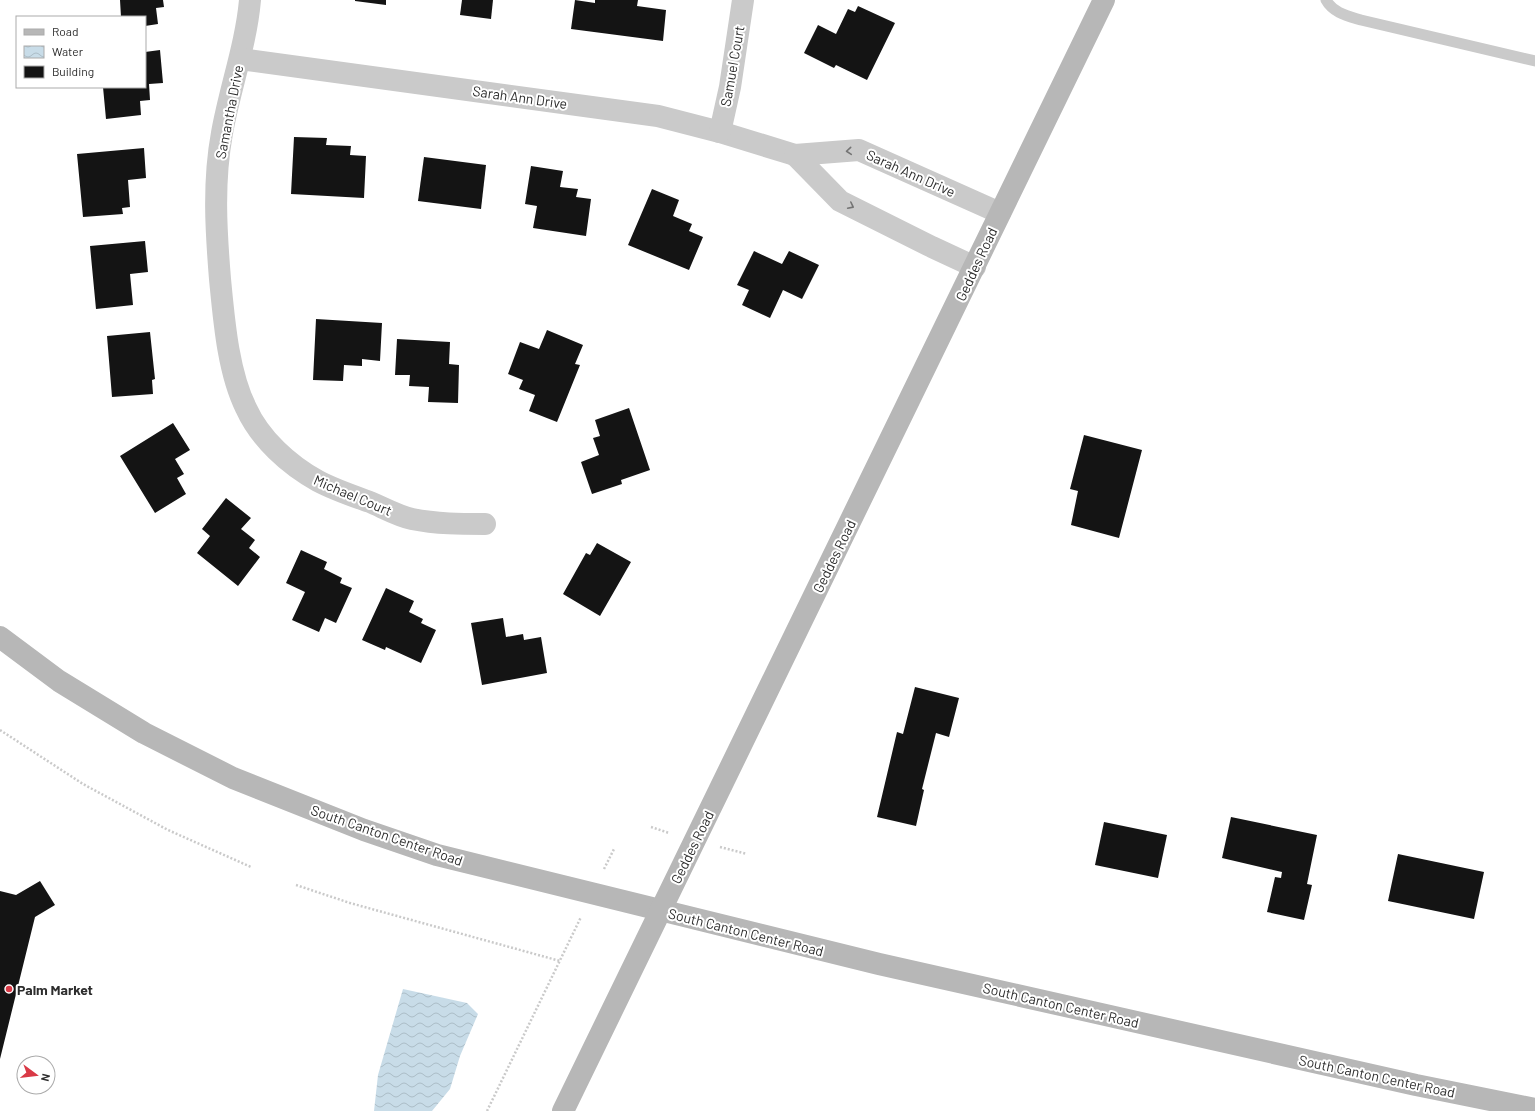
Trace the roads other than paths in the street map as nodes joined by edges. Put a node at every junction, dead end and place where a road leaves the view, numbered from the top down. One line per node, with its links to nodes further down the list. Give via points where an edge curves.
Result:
1 (250, 0): 5 (street, Samantha Drive)
2 (743, 0): 7 (street, Samuel Court, via 730,87)
3 (1104, 0): 9 (main road, Geddes Road)
4 (1326, 0): 6 (lane, via 1341,14 1361,20)
5 (240, 58): 7 (street, Sarah Ann Drive, via 658,116); 11 (street, Samantha Drive, via 222,133 216,190)
6 (1535, 61)
7 (720, 132): 8 (street, Sarah Ann Drive)
8 (795, 155): 9 (street, Sarah Ann Drive, one-way to 8, via 859,150); 10 (street, Sarah Ann Drive, one-way to 10, via 840,201)
9 (1000, 213): 10 (main road, Geddes Road)
10 (975, 267): 14 (main road, Geddes Road)
11 (222, 296): 12 (street, Michael Court, via 232,373 246,409 257,428 277,451 300,471 320,482 410,519 447,524)
12 (485, 524)
13 (0, 637): 14 (main road, South Canton Center Road, via 60,681 144,733 233,778 356,827 437,855)
14 (660, 911): 15 (main road, South Canton Center Road, via 886,966); 16 (main road, Geddes Road)
15 (1535, 1109)
16 (563, 1111)

